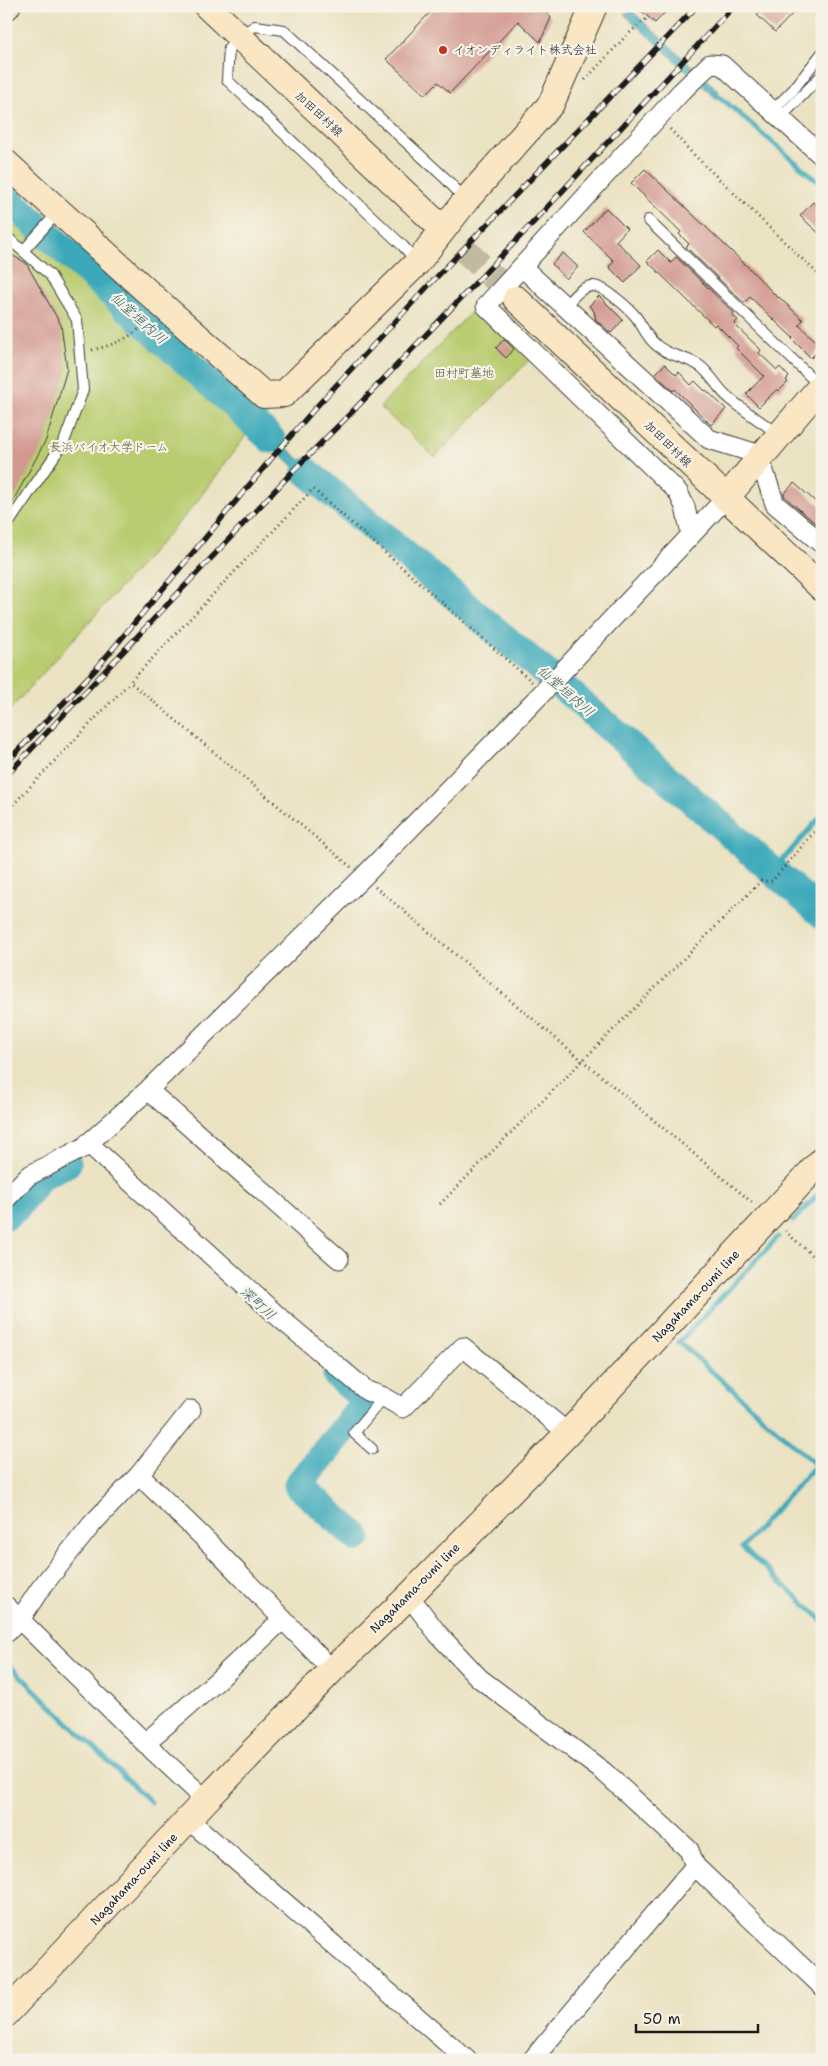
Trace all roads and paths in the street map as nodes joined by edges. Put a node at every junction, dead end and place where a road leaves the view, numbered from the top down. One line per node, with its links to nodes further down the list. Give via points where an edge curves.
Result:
1 (207, 6): 4 (main road, 加田田村線)
2 (594, 6): 12 (main road, via 552,104)
3 (649, 17): 7 (path, via 628,34)
4 (239, 36): 12 (lane, via 255,26 284,30); 14 (main road, 加田田村線); 18 (lane, via 229,48 227,80 403,246)
5 (822, 53): 8 (lane)
6 (822, 75): 8 (lane)
7 (580, 86)
8 (776, 115): 10 (street); 19 (street, via 722,65 710,64)
9 (668, 126): 20 (path)
10 (822, 156)
11 (6, 163): 13 (main road)
12 (466, 200): 18 (main road)
13 (56, 215): 17 (lane); 18 (main road, via 264,395 284,394)
14 (432, 220)
15 (648, 220): 25 (lane)
16 (6, 236): 17 (lane)
17 (23, 251): 24 (lane, via 50,275 77,320)
18 (417, 263)
19 (522, 267): 22 (street); 30 (street, via 486,306 678,492)
20 (822, 278)
21 (516, 299): 28 (main road, 加田田村線)
22 (564, 307): 26 (lane, via 587,286 604,289 635,316 659,348 697,364 728,398); 27 (street, via 708,439 751,452)
23 (142, 327): 24 (path, via 114,345)
24 (80, 353): 29 (lane, via 83,390 64,442)
25 (821, 385): 26 (main road)
26 (780, 435): 27 (main road)
27 (760, 460): 28 (main road); 31 (street, via 775,504)
28 (726, 498): 30 (street); 32 (main road, 加田田村線)
29 (6, 527)
30 (691, 535): 34 (street)
31 (822, 544)
32 (822, 588)
33 (130, 682): 34 (path, via 313,488); 35 (path); 37 (path)
34 (545, 691): 37 (street)
35 (6, 812)
36 (822, 823): 38 (path, via 772,881 761,881)
37 (363, 877): 38 (path); 39 (street)
38 (583, 1060): 43 (path); 44 (path)
39 (148, 1090): 40 (street); 45 (street)
40 (88, 1143): 42 (street, via 28,1176); 47 (street, via 282,1319 366,1391)
41 (822, 1160): 44 (main road, Nagahama-oumi line)
42 (6, 1199)
43 (440, 1204)
44 (770, 1217): 46 (path); 49 (main road, Nagahama-oumi line)
45 (339, 1259)
46 (822, 1264)
47 (384, 1397): 49 (street, via 403,1408 463,1347); 50 (lane, via 354,1432)
48 (191, 1410): 51 (street)
49 (568, 1433): 52 (main road, Nagahama-oumi line)
50 (372, 1449)
51 (139, 1475): 54 (street, via 92,1524); 55 (street)
52 (408, 1596): 57 (main road, Nagahama-oumi line); 61 (street, via 479,1678 604,1772 689,1850)
53 (6, 1606): 54 (street)
54 (21, 1618): 56 (street); 58 (street)
55 (283, 1619): 57 (street); 58 (street)
56 (6, 1633)
57 (332, 1670): 59 (main road, Nagahama-oumi line)
58 (145, 1743): 59 (street)
59 (206, 1800): 60 (main road, Nagahama-oumi line)
60 (189, 1820): 63 (main road, Nagahama-oumi line); 64 (street)
61 (695, 1866): 62 (street); 65 (street)
62 (822, 1986)
63 (6, 2014)
64 (467, 2060)
65 (532, 2060)

